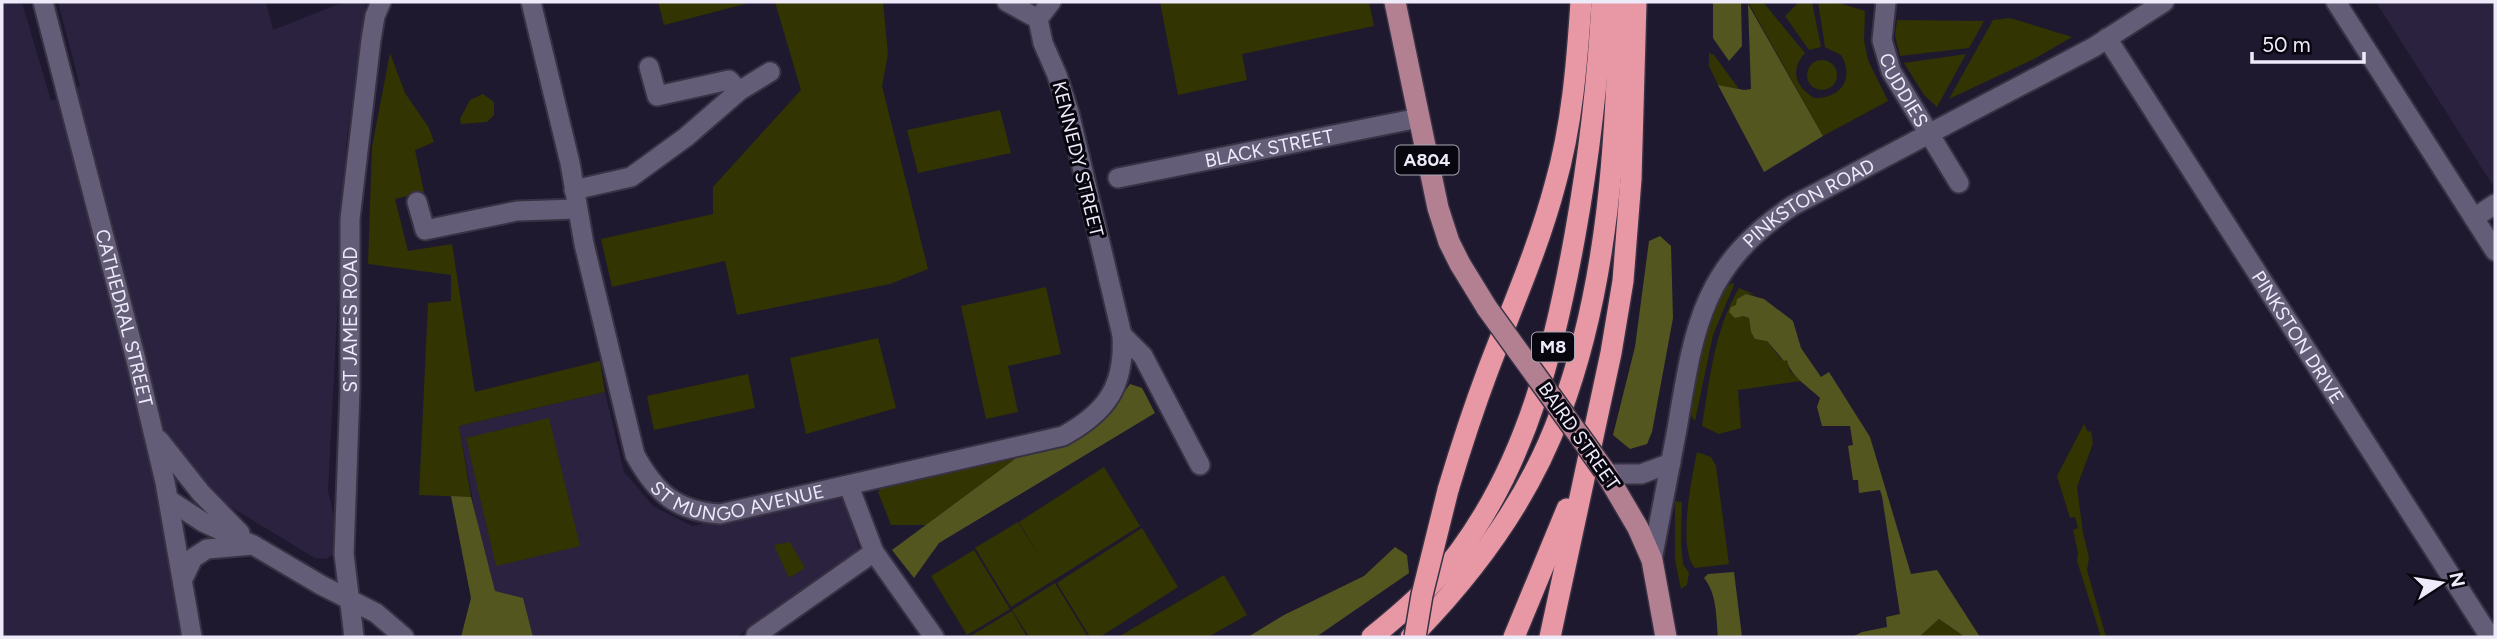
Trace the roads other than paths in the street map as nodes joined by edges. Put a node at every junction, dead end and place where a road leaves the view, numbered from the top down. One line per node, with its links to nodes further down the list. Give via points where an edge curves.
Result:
1 (43, 2): 30 (street, CATHEDRAL STREET)
2 (381, 2): 41 (street, ST JAMES ROAD, via 371,40 350,219 344,506)
3 (531, 2): 23 (street, ST MUNGO AVENUE)
4 (1007, 2): 14 (street)
5 (1051, 2): 14 (street)
6 (1395, 2): 19 (main road, BAIRD STREET / A804)
7 (1581, 2): 35 (highway, M8, via 1572,100 1555,186)
8 (1602, 2): 47 (highway, M8, via 1580,209 1557,329 1532,413 1488,506 1459,551 1407,609)
9 (1620, 2): 48 (highway, M8, via 1608,201 1595,282 1560,417 1486,551)
10 (1636, 2): 29 (highway, via 1628,229)
11 (1886, 2): 20 (street, CUDDIES, via 1882,21 1885,55)
12 (2164, 2): 15 (street, PINKSTON ROAD)
13 (2336, 2): 26 (street)
14 (1038, 19): 28 (street, KENNEDY STREET, via 1042,43 1069,111)
15 (2107, 38): 20 (street, PINKSTON ROAD); 53 (street, PINKSTON DRIVE)
16 (649, 67): 18 (street, via 656,96 729,80)
17 (770, 72): 18 (street)
18 (739, 91): 23 (street, via 702,125 631,177)
19 (1419, 118): 21 (street, BLACK STREET); 33 (main road, BAIRD STREET / A804, bridge, via 1437,208 1449,243 1487,308)
20 (1930, 135): 22 (street, CUDDIES); 31 (street, PINKSTON ROAD, via 1792,206 1762,226 1732,259 1712,289 1696,328)
21 (1118, 178)
22 (1958, 183)
23 (575, 199): 24 (street, via 425,230); 34 (street, ST MUNGO AVENUE, via 631,441 654,484 692,510 720,514)
24 (417, 202)
25 (2495, 204): 26 (street)
26 (2474, 218): 27 (street)
27 (2495, 251)
28 (1122, 335): 32 (street, via 1143,356); 34 (street, ST MUNGO AVENUE, via 1124,357 1115,387 1103,408 1077,428 1048,440)
29 (1601, 400): 50 (highway, via 1568,506); 51 (highway)
30 (154, 434): 36 (street, CATHEDRAL STREET); 37 (street, via 219,513)
31 (1671, 463): 33 (street, via 1641,474); 39 (street, PINKSTON ROAD)
32 (1200, 465)
33 (1606, 472): 39 (main road, BAIRD STREET / A804)
34 (849, 486): 38 (street)
35 (1448, 491): 48 (highway, M8, bridge); 49 (highway, M8, bridge)
36 (169, 500): 37 (street); 40 (street, CATHEDRAL STREET)
37 (253, 545): 40 (street, via 207,548 193,558); 41 (street)
38 (874, 552): 42 (street); 46 (street)
39 (1652, 560): 52 (main road, A804)
40 (183, 579): 43 (street, CATHEDRAL STREET)
41 (349, 597): 44 (street, ST JAMES ROAD); 45 (street)
42 (757, 636)
43 (192, 637)
44 (354, 637)
45 (404, 637)
46 (934, 637)
47 (1372, 637)
48 (1413, 637)
49 (1427, 637)
50 (1514, 637)
51 (1550, 637)
52 (1666, 637)
53 (2490, 637)

